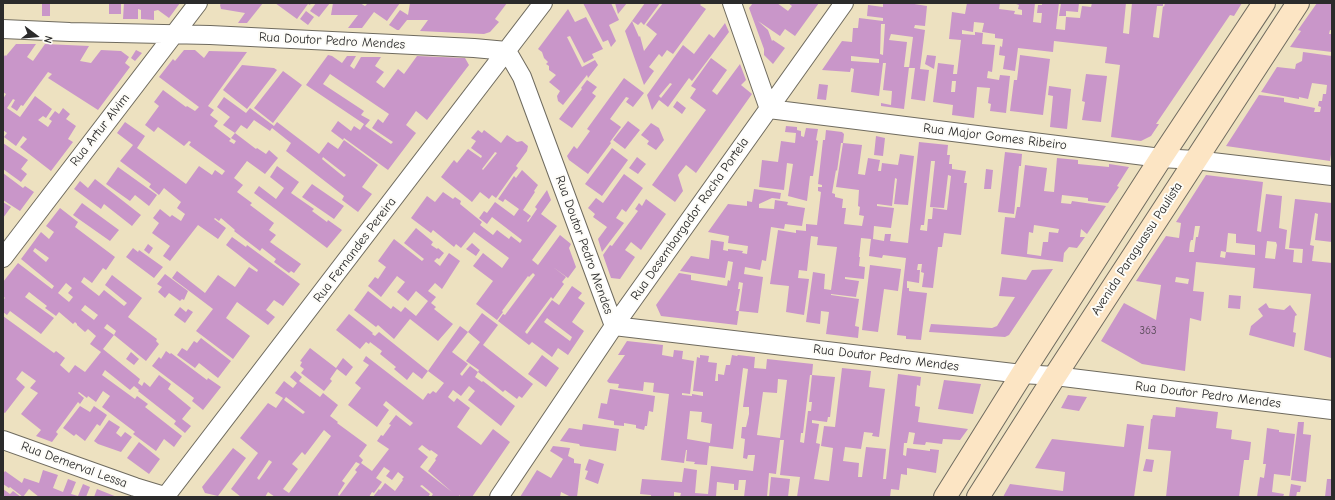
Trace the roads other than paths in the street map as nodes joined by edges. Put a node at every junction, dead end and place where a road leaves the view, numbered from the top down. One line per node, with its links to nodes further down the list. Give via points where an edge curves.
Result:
1 (198, 3): 8 (street, Rua Artur Alvim)
2 (543, 3): 9 (street, Rua Fernandes Pereira)
3 (732, 3): 10 (street)
4 (844, 3): 10 (street, Rua Desembargador Rocha Portela)
5 (1264, 3): 11 (main road)
6 (1298, 3): 12 (main road, Avenida Paraguassu Paulista)
7 (3, 28): 8 (street, Rua Doutor Pedro Mendes)
8 (174, 34): 9 (street, Rua Doutor Pedro Mendes); 14 (street, Rua Artur Alvim)
9 (507, 51): 15 (street, Rua Doutor Pedro Mendes, via 522,77); 20 (street, Rua Fernandes Pereira)
10 (769, 109): 11 (street, Rua Major Gomes Ribeiro); 15 (street, Rua Desembargador Rocha Portela)
11 (1161, 158): 12 (street, Rua Major Gomes Ribeiro); 16 (main road)
12 (1195, 160): 13 (street, Rua Major Gomes Ribeiro); 17 (main road, Avenida Paraguassu Paulista)
13 (1332, 176)
14 (3, 258)
15 (614, 326): 16 (street, Rua Doutor Pedro Mendes); 21 (street, Rua Desembargador Rocha Portela)
16 (1022, 374): 17 (street, Rua Doutor Pedro Mendes); 22 (main road)
17 (1055, 376): 18 (street, Rua Doutor Pedro Mendes); 23 (main road, Avenida Paraguassu Paulista)
18 (1332, 410)
19 (3, 440): 20 (street, Rua Demerval Lessa)
20 (167, 497)
21 (499, 497)
22 (945, 497)
23 (978, 497)

